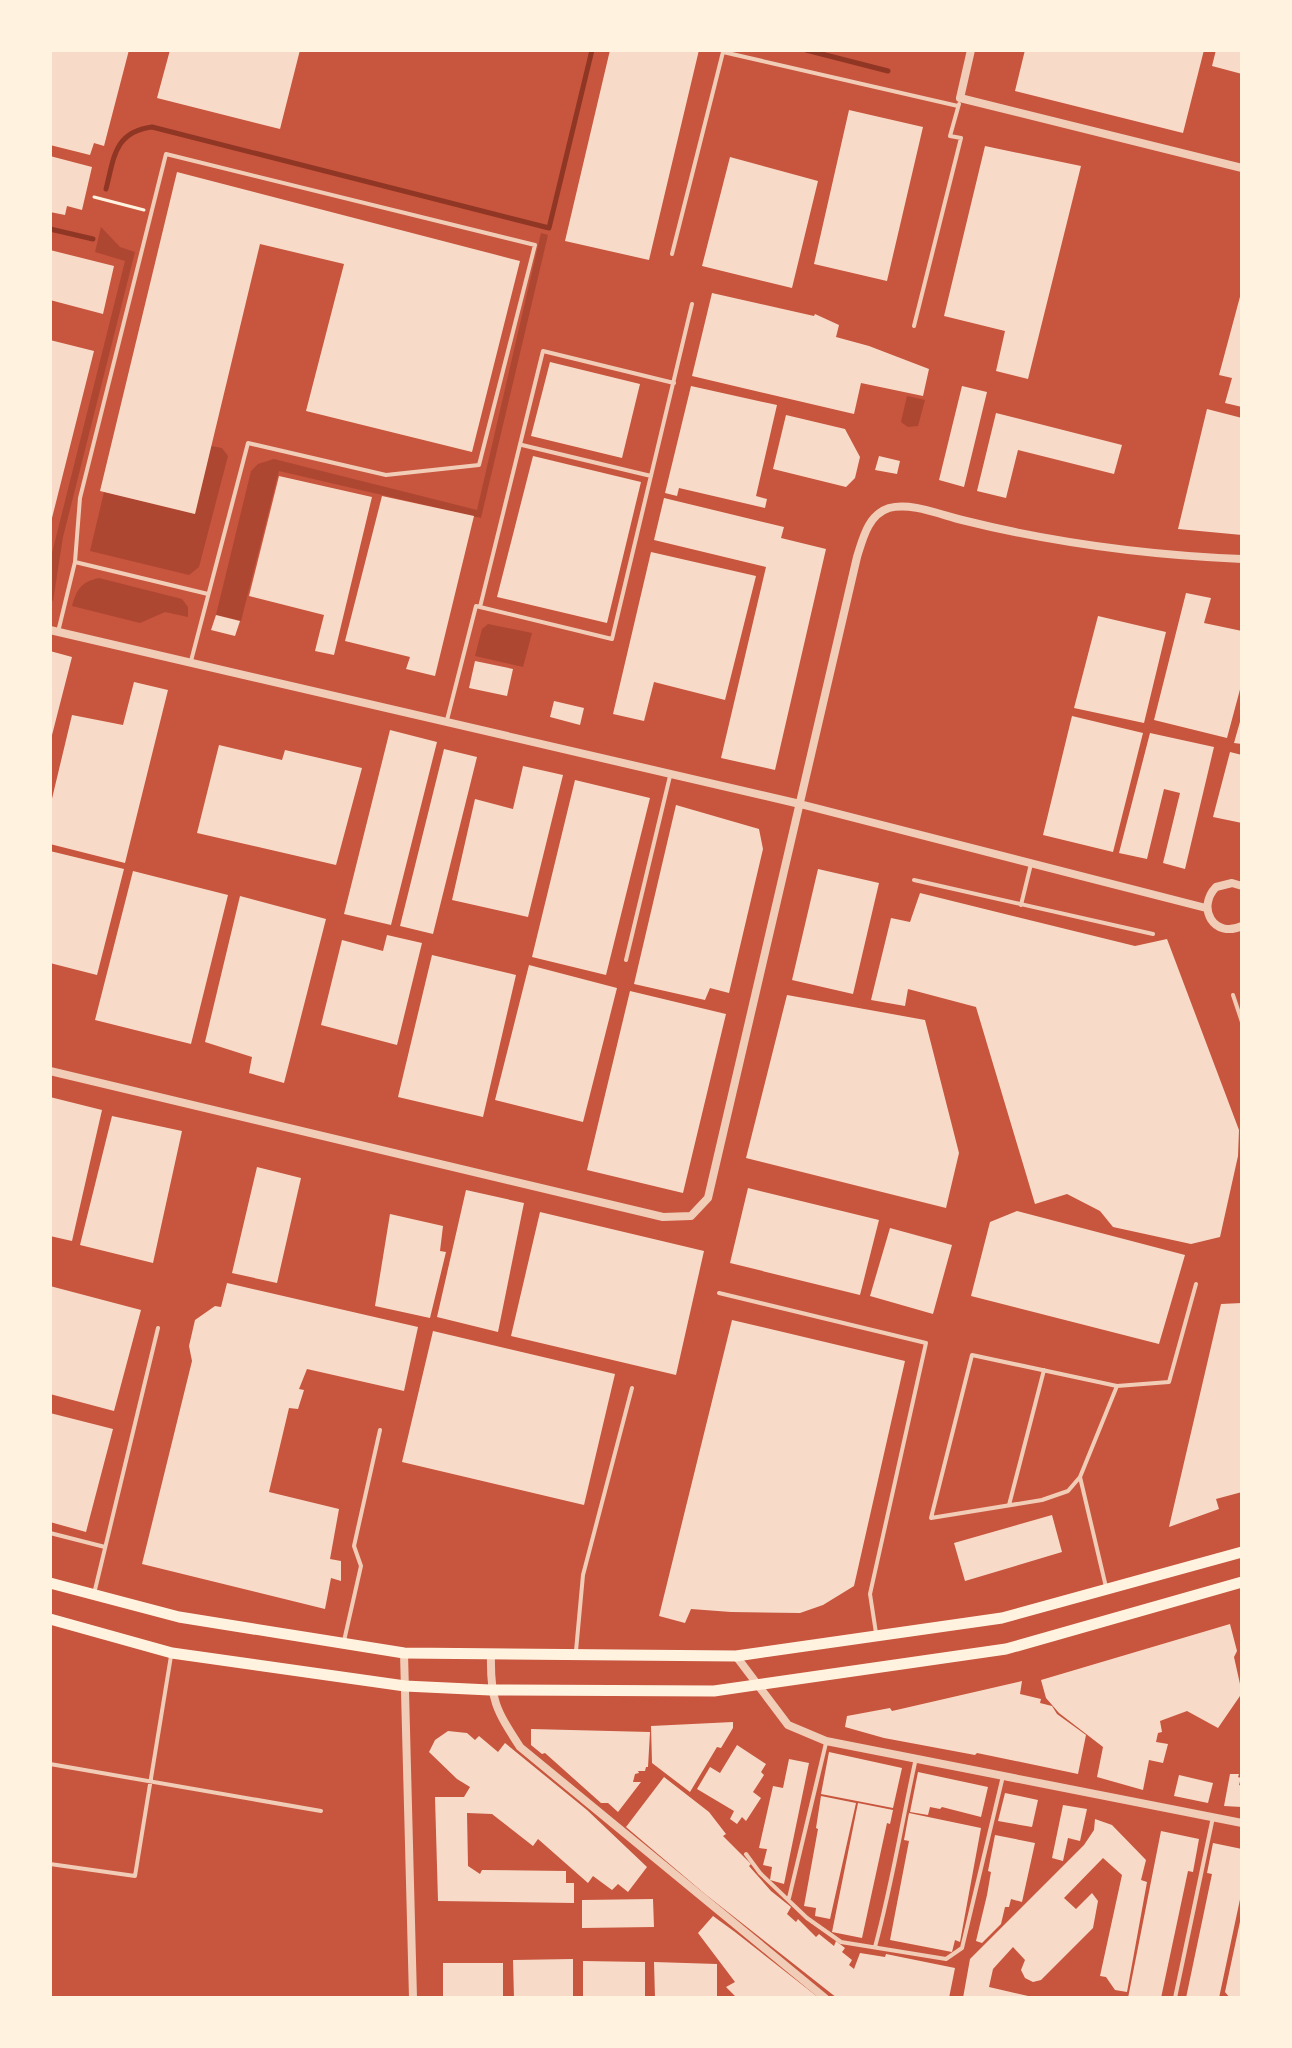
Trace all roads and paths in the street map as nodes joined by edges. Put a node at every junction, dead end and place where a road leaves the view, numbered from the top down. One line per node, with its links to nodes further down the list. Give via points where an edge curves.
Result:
1 (971, 50): 2 (street)
2 (959, 102): 3 (street); 6 (lane, via 723,52); 8 (lane, via 950,136 961,138)
3 (1242, 168)
4 (94, 197): 5 (path)
5 (151, 212): 13 (lane, via 80,498); 14 (lane, via 166,154 535,245 479,465 386,475 248,443)
6 (672, 254)
7 (692, 304): 9 (lane)
8 (914, 326)
9 (674, 383): 10 (lane, via 543,351); 11 (lane)
10 (522, 445): 11 (lane); 15 (lane)
11 (651, 476): 15 (lane, via 612,639)
12 (1242, 559): 20 (street, via 1172,556 1021,535 910,507 879,513 871,520 857,557)
13 (75, 562): 14 (lane); 16 (lane)
14 (208, 594): 17 (lane)
15 (480, 607): 18 (lane, via 476,606)
16 (54, 631): 17 (street)
17 (191, 663): 18 (street)
18 (446, 722): 19 (street)
19 (671, 774): 20 (street); 28 (lane)
20 (800, 804): 21 (street); 31 (street, via 708,1198 691,1216 663,1217)
21 (1031, 863): 24 (lane); 25 (street)
22 (914, 880): 24 (lane)
23 (1242, 886): 25 (street, via 1216,887)
24 (1021, 905): 27 (lane)
25 (1206, 908): 26 (street, via 1218,927)
26 (1242, 926)
27 (1153, 934)
28 (626, 960)
29 (1233, 995): 30 (lane)
30 (1242, 1022)
31 (50, 1071)
32 (1196, 1284): 36 (lane, via 1169,1382)
33 (719, 1293): 49 (lane, via 926,1343 870,1594)
34 (158, 1328): 42 (lane)
35 (1044, 1370): 36 (lane); 40 (lane); 40 (lane, via 972,1355 931,1518)
36 (1117, 1386): 39 (lane)
37 (632, 1388): 54 (lane, via 583,1575)
38 (380, 1430): 50 (lane, via 354,1546 361,1566)
39 (1080, 1477): 40 (lane, via 1068,1491); 46 (lane)
40 (1009, 1505)
41 (50, 1533): 42 (lane)
42 (105, 1547): 47 (lane)
43 (1242, 1552): 46 (main road)
44 (1242, 1582): 56 (main road, via 1006,1649)
45 (50, 1583): 47 (main road)
46 (1107, 1590): 49 (main road, via 1002,1618)
47 (94, 1594): 50 (main road, via 179,1617)
48 (50, 1619): 51 (main road)
49 (876, 1636): 55 (main road)
50 (343, 1643): 52 (main road)
51 (172, 1653): 57 (main road); 63 (lane)
52 (404, 1653): 53 (main road); 57 (street)
53 (491, 1655): 54 (main road); 58 (street)
54 (575, 1655): 55 (main road)
55 (736, 1656): 56 (street)
56 (757, 1685): 58 (main road, via 714,1691); 59 (street, via 788,1725)
57 (405, 1686): 58 (main road); 71 (street)
58 (490, 1690): 72 (street, via 520,1747)
59 (826, 1741): 60 (street); 69 (lane)
60 (917, 1758): 62 (street); 70 (lane)
61 (50, 1764): 63 (lane)
62 (1003, 1776): 65 (street); 70 (lane, via 962,1948 946,1959)
63 (150, 1782): 64 (lane); 68 (lane, via 135,1876)
64 (321, 1811)
65 (1213, 1817): 66 (street); 73 (lane)
66 (1242, 1823)
67 (746, 1854): 69 (lane)
68 (50, 1864)
69 (789, 1898): 70 (lane, via 841,1942)
70 (875, 1947)
71 (413, 1998)
72 (825, 1998)
73 (1175, 1998)

